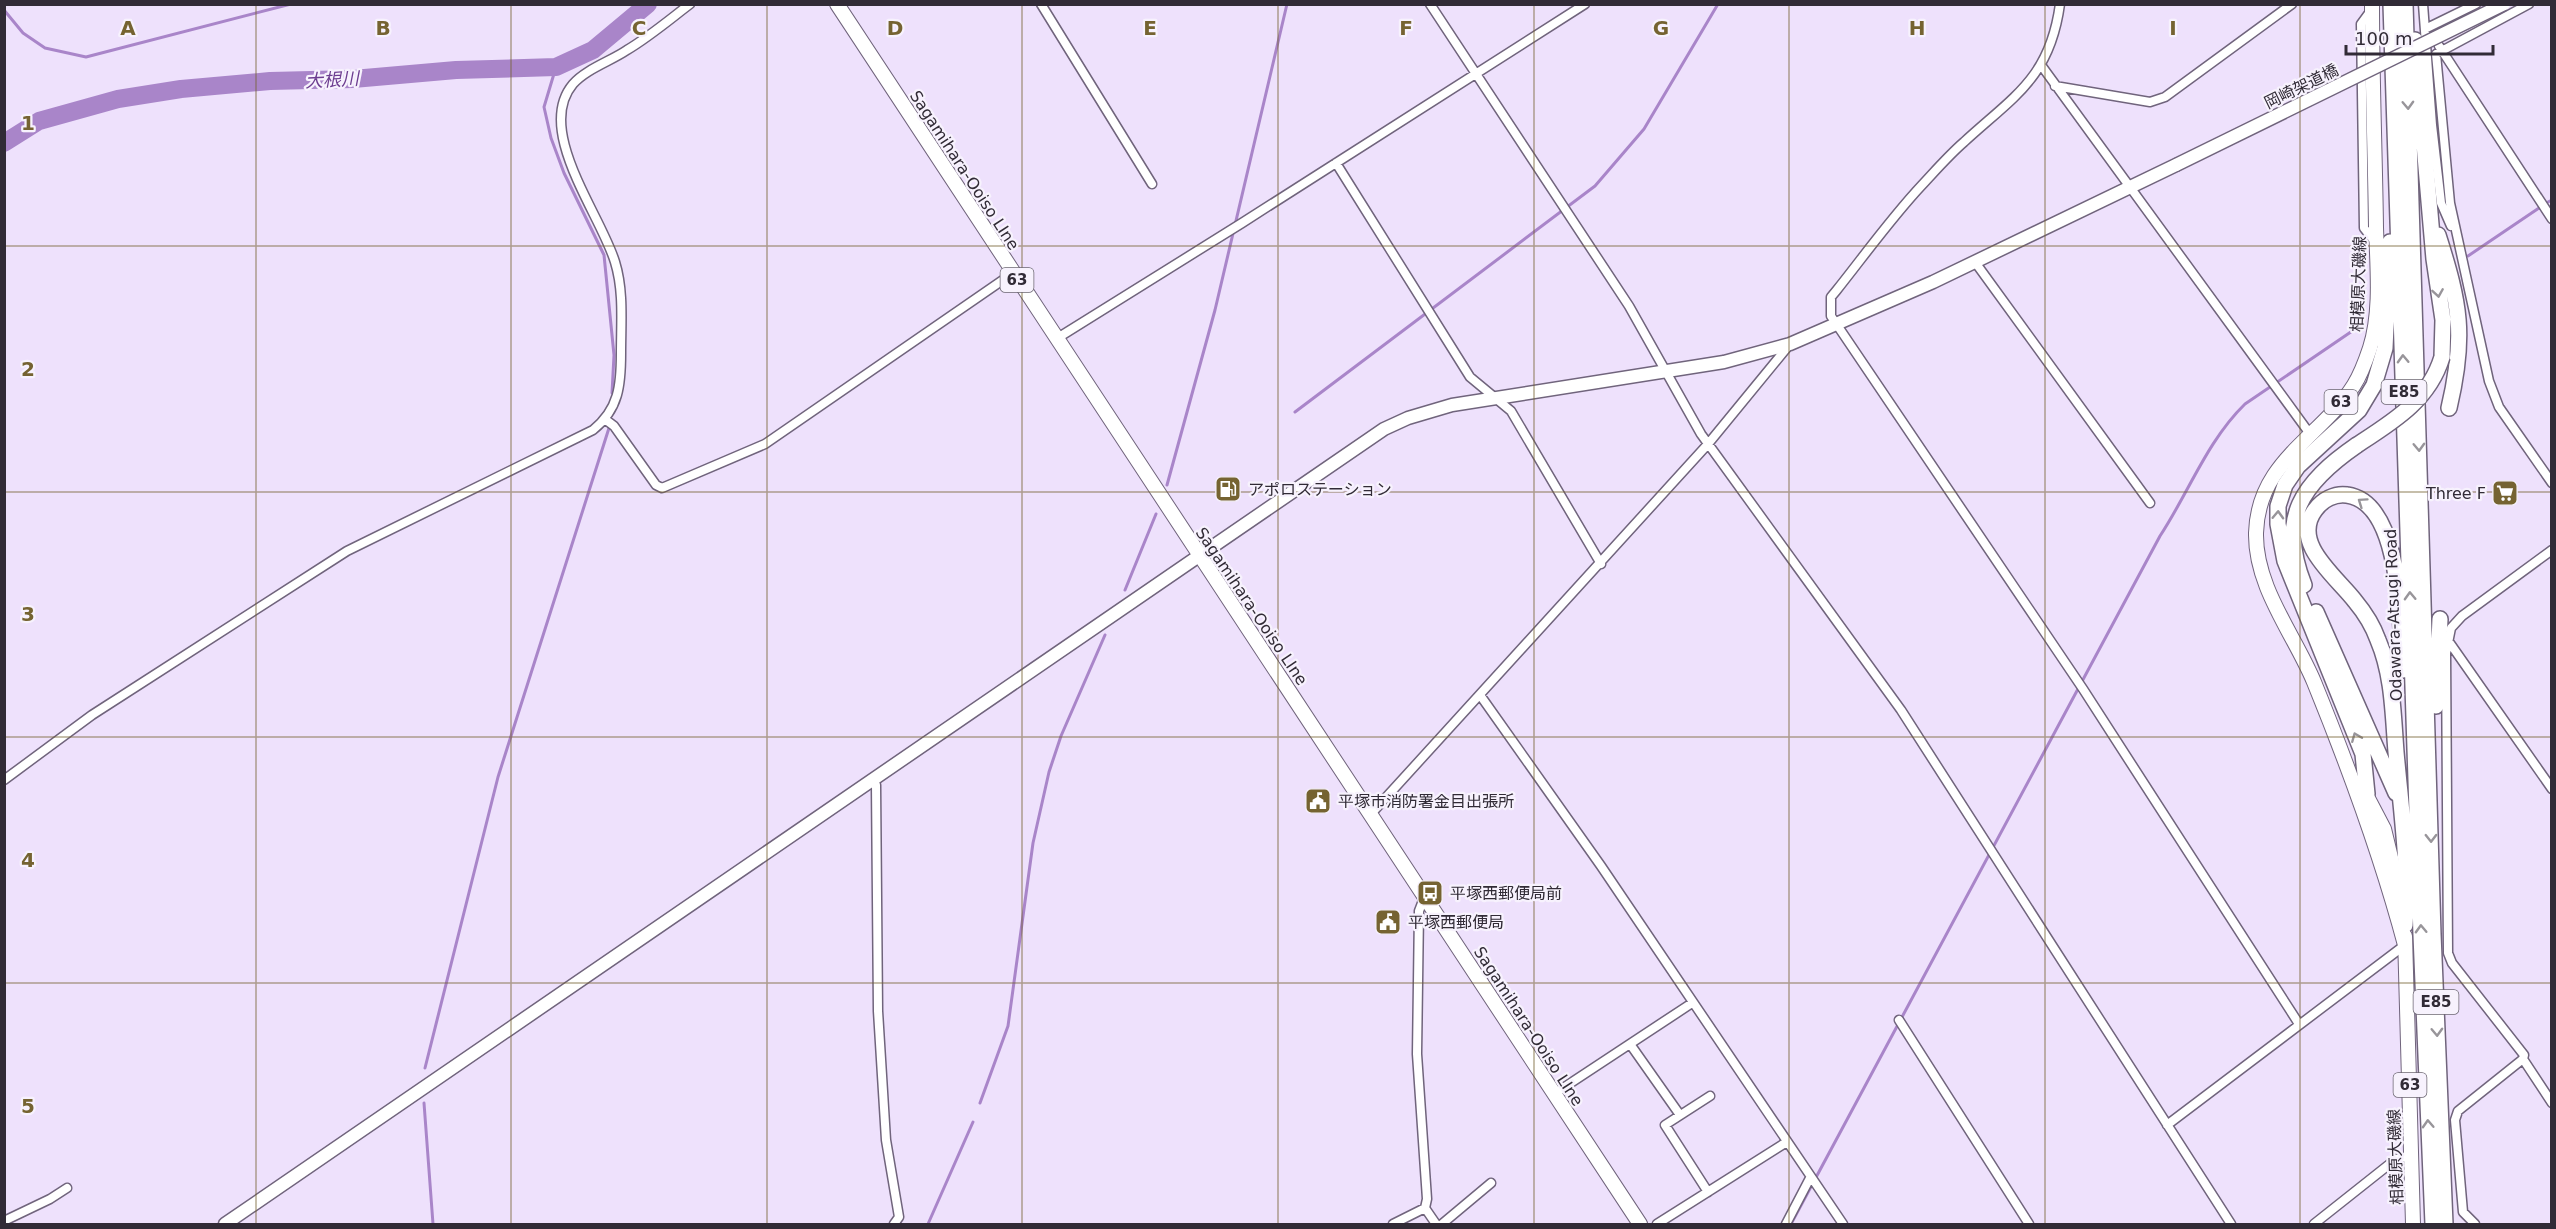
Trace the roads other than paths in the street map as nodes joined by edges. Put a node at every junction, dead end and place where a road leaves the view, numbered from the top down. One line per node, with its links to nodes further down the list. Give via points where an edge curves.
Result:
1 (690, 4): 36 (street, via 636,45 573,84 564,101 564,145 607,237 621,286 618,393)
2 (837, 4): 29 (main road, Sagamihara-Ooiso LIne / 63)
3 (1041, 4): 23 (street)
4 (1430, 4): 19 (street)
5 (1585, 4): 19 (street)
6 (2060, 4): 18 (street, via 2054,36)
7 (2292, 4): 20 (street, via 2165,97 2150,102)
8 (2391, 4): 21 (highway, Odawara-Atsugi Road / E85)
9 (2405, 4): 50 (highway, Odawara-Atsugi Road / E85, one-way to 50, via 2423,576)
10 (2411, 4): 25 (highway)
11 (2423, 4): 16 (street)
12 (2476, 4): 16 (street)
13 (2504, 4): 24 (street, 岡崎架道橋, bridge)
14 (2529, 4): 17 (street)
15 (2372, 7): 37 (main road, 相模原大磯線 / 63, via 2376,303 2371,346 2355,384)
16 (2426, 29): 17 (street); 27 (street, via 2441,203)
17 (2442, 50): 26 (street); 27 (street, via 2436,54 2450,203)
18 (2041, 64): 20 (street); 30 (street, via 2025,88 1920,187 1836,291 1831,316)
19 (1476, 74): 22 (street); 33 (street, via 1629,306)
20 (2055, 86): 24 (street)
21 (2394, 92): 50 (highway, Odawara-Atsugi Road / E85, one-way to 21); 52 (highway, one-way to 21, via 2363,754 2285,561 2278,506 2285,485 2298,466 2359,410 2379,371 2388,312)
22 (1336, 163): 31 (street); 34 (street, via 1470,377)
23 (1152, 184)
24 (2129, 188): 28 (street, 岡崎架道橋); 37 (street)
25 (2430, 210): 35 (highway, via 2454,286 2458,314 2460,347); 54 (highway, one-way to 54, bridge, via 2443,320 2438,374 2419,400 2315,478 2300,500 2292,537 2301,577 2396,793)
26 (2552, 219)
27 (2462, 253): 39 (street, via 2489,381 2499,407)
28 (1975, 262): 30 (street, 岡崎架道橋); 40 (street)
29 (1013, 273): 31 (main road, Sagamihara-Ooiso LIne / 63); 36 (street, via 765,444 663,488 656,485)
30 (1836, 326): 32 (street, 岡崎架道橋); 61 (street, via 2083,689)
31 (1056, 339): 42 (main road, Sagamihara-Ooiso LIne / 63)
32 (1790, 344): 33 (street, 岡崎架道橋, via 1724,362); 38 (street)
33 (1665, 370): 34 (street, 岡崎架道橋); 38 (street)
34 (1494, 398): 42 (street, 岡崎架道橋, via 1452,405 1384,429); 43 (street, via 1511,411)
35 (2449, 408)
36 (606, 420): 49 (street, via 347,550 92,715)
37 (2310, 434): 47 (main road, 相模原大磯線 / 63, via 2288,456 2266,489 2256,532 2258,555 2270,592)
38 (1708, 444): 43 (street); 68 (street, via 1901,710)
39 (2552, 483)
40 (2150, 503)
41 (2552, 550): 45 (street, via 2462,616)
42 (1198, 556): 48 (street, 岡崎架道橋); 53 (main road, Sagamihara-Ooiso LIne / 63)
43 (1601, 564): 46 (street)
44 (2440, 619): 50 (highway)
45 (2447, 639): 51 (street); 63 (street, via 2448,953 2524,1055)
46 (1480, 695): 53 (street); 59 (street)
47 (2346, 760): 52 (main road, 相模原大磯線 / 63); 55 (main road, 相模原大磯線 / 63)
48 (872, 779): 77 (street, 岡崎架道橋); 78 (street, via 876,785 878,1011 886,1140 899,1217)
49 (4, 780)
50 (2423, 780): 54 (highway, one-way to 54, via 2408,719 2390,545 2382,524 2364,502 2343,494 2330,497 2311,515 2309,540 2325,567 2370,621 2384,656); 90 (highway, Odawara-Atsugi Road / E85, one-way to 50); 91 (highway, Odawara-Atsugi Road / E85, one-way to 91)
51 (2552, 789)
52 (2367, 794): 55 (main road, 63, via 2367,807); 57 (main road, 相模原大磯線 / 63, via 2384,829)
53 (1370, 815): 56 (main road, Sagamihara-Ooiso LIne / 63)
54 (2402, 816): 57 (highway, via 2407,880)
55 (2390, 887): 58 (main road, 相模原大磯線 / 63)
56 (1424, 898): 64 (main road, Sagamihara-Ooiso LIne / 63); 75 (street, via 1419,911 1417,1054)
57 (2405, 925): 58 (main road, 相模原大磯線 / 63)
58 (2405, 945): 61 (street); 70 (main road, 相模原大磯線 / 63)
59 (1692, 1003): 62 (street); 69 (street)
60 (1900, 1023): 86 (street)
61 (2299, 1024): 68 (street)
62 (1630, 1044): 64 (street); 67 (street)
63 (2523, 1059): 66 (street); 92 (street, via 2458,1111 2455,1119 2463,1212)
64 (1554, 1094): 82 (main road, Sagamihara-Ooiso LIne / 63)
65 (1710, 1096): 67 (street)
66 (2552, 1103)
67 (1680, 1115): 74 (street, via 1665,1125)
68 (2166, 1125): 87 (street)
69 (1785, 1143): 71 (street); 74 (street)
70 (2410, 1156): 88 (street, via 2396,1160); 89 (main road, 相模原大磯線 / 63)
71 (1810, 1178): 84 (street); 85 (street)
72 (1491, 1183): 81 (street)
73 (67, 1188): 76 (street)
74 (1708, 1192): 83 (street)
75 (1425, 1208): 79 (street); 80 (street)
76 (4, 1221)
77 (225, 1224)
78 (894, 1224)
79 (1393, 1224)
80 (1436, 1224)
81 (1442, 1224)
82 (1640, 1224)
83 (1657, 1224)
84 (1786, 1224)
85 (1843, 1224)
86 (2030, 1224)
87 (2231, 1224)
88 (2314, 1224)
89 (2413, 1224)
90 (2433, 1224)
91 (2445, 1224)
92 (2475, 1224)

